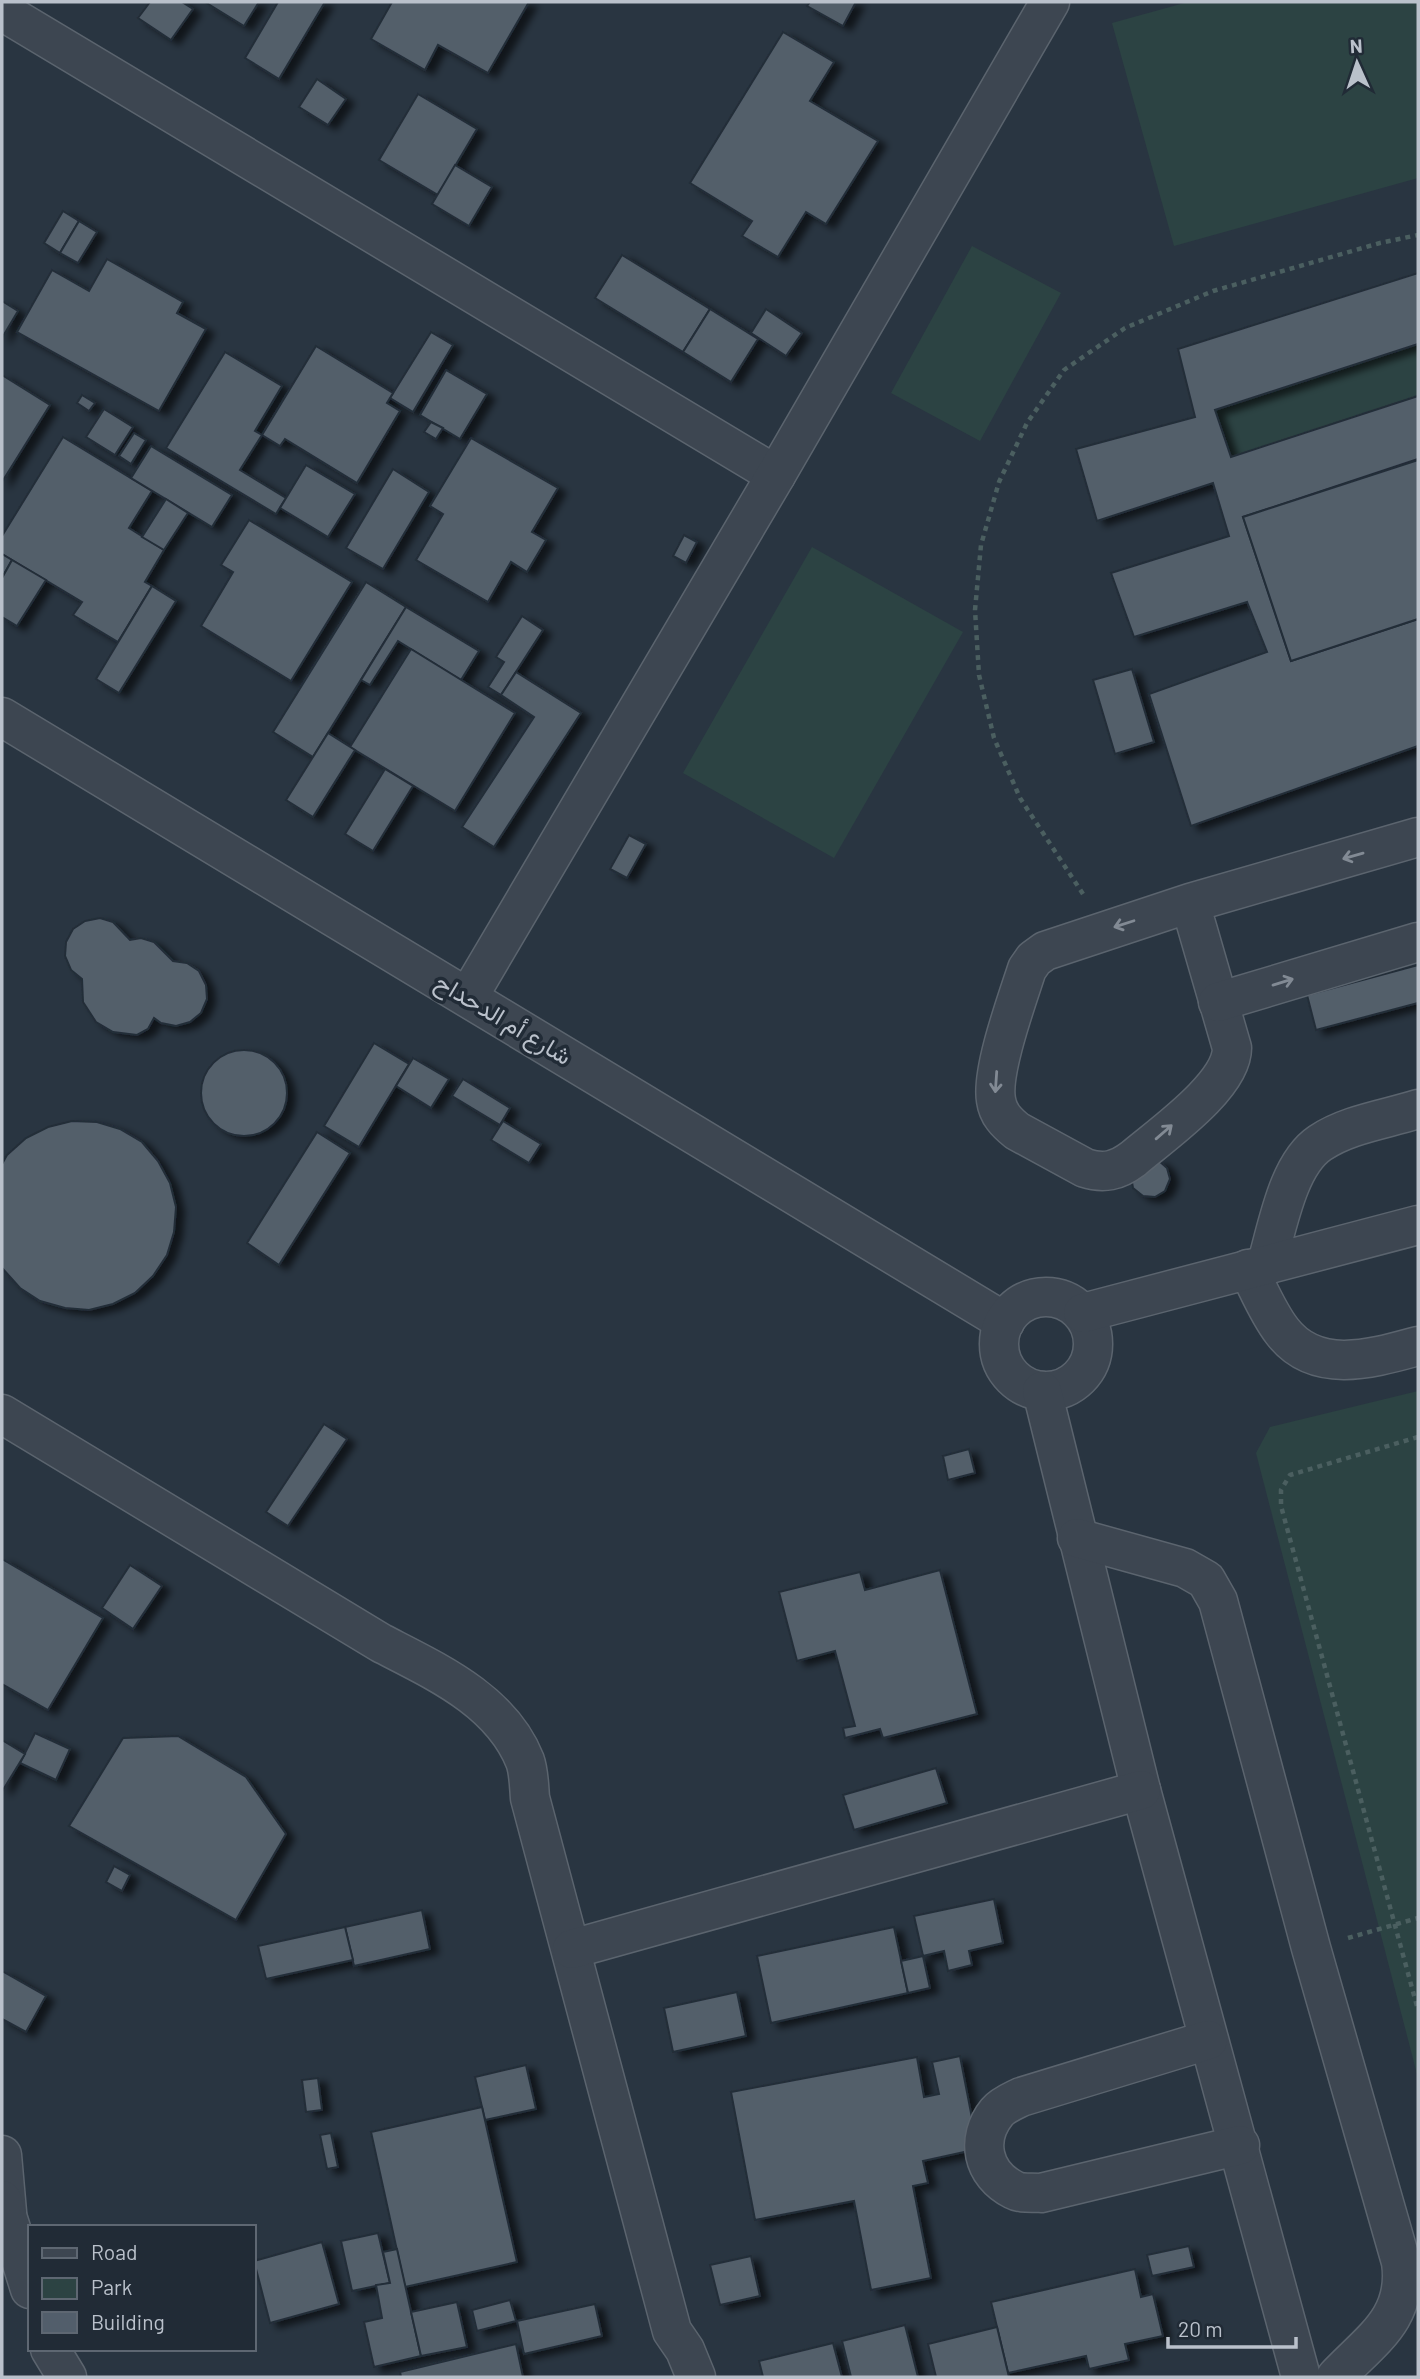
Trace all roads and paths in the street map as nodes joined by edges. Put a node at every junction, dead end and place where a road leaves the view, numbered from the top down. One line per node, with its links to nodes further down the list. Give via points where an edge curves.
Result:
1 (1050, 2): 4 (street)
2 (2, 11): 4 (street)
3 (1418, 235): 8 (path, via 1213,291 1125,328 1064,370 1027,423 999,482 981,545 975,610 979,675 994,738 1020,798)
4 (776, 475): 10 (street)
5 (2, 717): 10 (street, شارع أم الدحداح)
6 (1418, 837): 7 (street, one-way to 7)
7 (1189, 903): 8 (street, one-way to 8); 11 (street)
8 (1107, 930): 11 (street, one-way to 11, via 1045,951 1027,969 996,1076 1000,1113 1017,1131 1085,1168 1098,1172 1122,1167 1209,1094 1226,1072 1232,1048)
9 (1418, 942): 11 (street, one-way to 9)
10 (468, 996): 16 (street, شارع أم الدحداح)
11 (1218, 1002)
12 (1418, 1109): 14 (street, via 1341,1132 1306,1155)
13 (1418, 1225): 14 (street)
14 (1257, 1268): 15 (street); 17 (street, via 1283,1334 1302,1349 1349,1361)
15 (1083, 1313): 16 (street, via 1071,1303 1042,1297 1014,1309); 18 (street, via 1094,1343 1084,1373 1065,1387)
16 (1005, 1322): 18 (street, via 1000,1336 1004,1366 1020,1382)
17 (1418, 1346)
18 (1042, 1391): 21 (street)
19 (2, 1414): 26 (street, via 381,1643 446,1677 495,1715 526,1763 530,1798)
20 (1418, 1437): 24 (path, via 1290,1475 1281,1490 1280,1506)
21 (1077, 1538): 22 (street); 25 (street, via 1185,1567 1214,1590)
22 (1141, 1790): 26 (street); 28 (street)
23 (1418, 1918): 24 (path)
24 (1396, 1924): 25 (path); 27 (path)
25 (1311, 1948): 41 (street, via 1403,2276 1392,2318)
26 (572, 1949): 33 (street)
27 (1418, 2010)
28 (1208, 2040): 29 (street); 29 (street, via 1021,2097 999,2109 985,2130 984,2155 995,2178 1016,2191 1041,2193)
29 (1240, 2145): 40 (street)
30 (2, 2155): 31 (street)
31 (5, 2206): 32 (street)
32 (28, 2282)
33 (672, 2331): 38 (street, via 667,2349); 39 (street)
34 (48, 2351): 36 (street)
35 (49, 2351): 37 (street)
36 (49, 2377)
37 (66, 2377)
38 (672, 2377)
39 (696, 2377)
40 (1301, 2377)
41 (1336, 2377)

